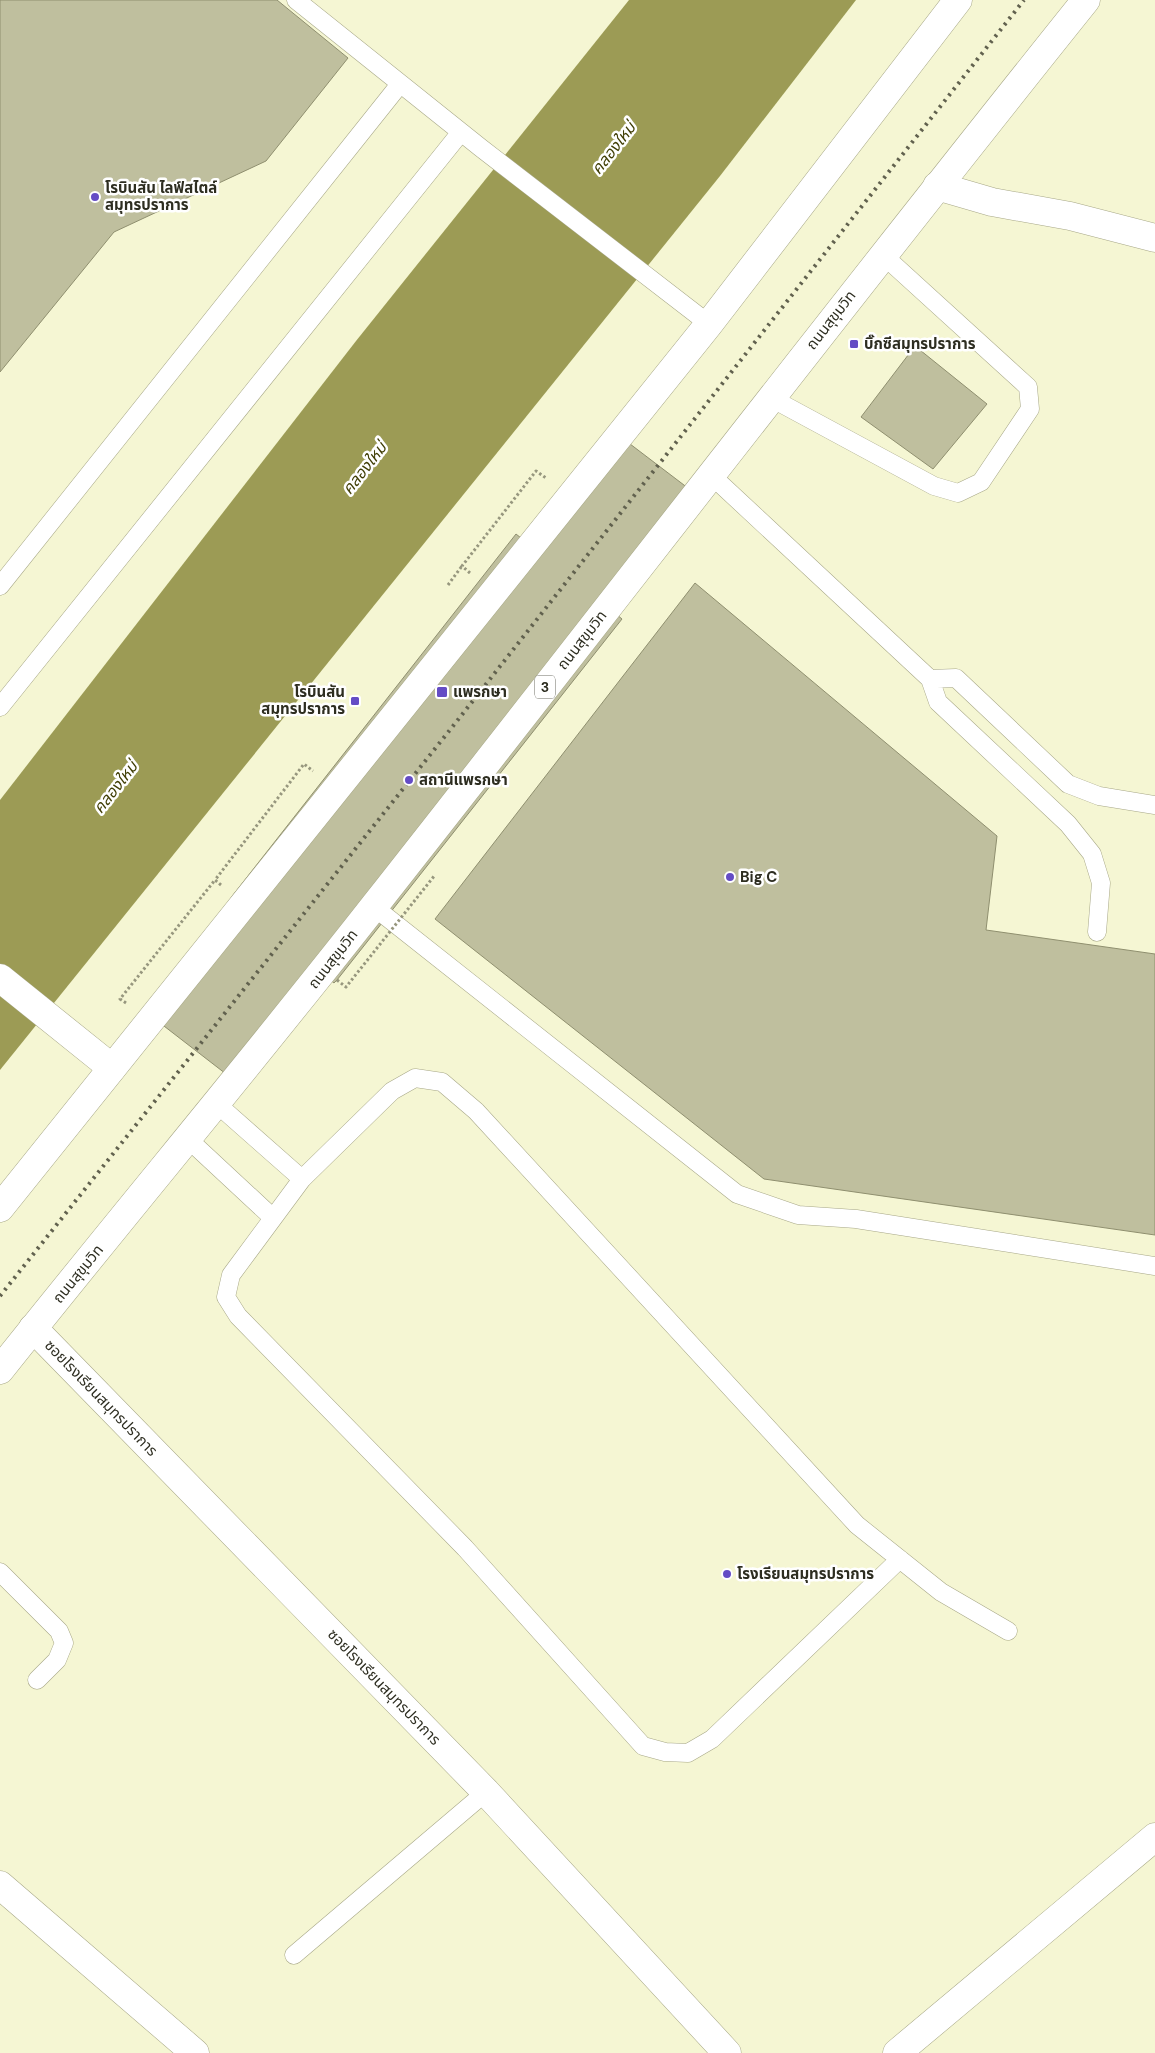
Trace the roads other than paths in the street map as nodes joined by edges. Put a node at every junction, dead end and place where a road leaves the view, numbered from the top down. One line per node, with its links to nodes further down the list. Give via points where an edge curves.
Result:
1 (296, 0): 4 (lane)
2 (958, 0): 9 (main road)
3 (1086, 0): 6 (main road, ถนนสุขุมวิท / 3)
4 (400, 84): 5 (lane); 12 (lane)
5 (461, 132): 9 (lane); 14 (lane)
6 (936, 186): 7 (main road, via 992,202 1070,216); 8 (main road, ถนนสุขุมวิท / 3)
7 (1155, 238)
8 (882, 255): 10 (main road, ถนนสุขุมวิท / 3); 10 (lane, via 1028,387 1030,409 981,482 958,493 934,486)
9 (709, 324): 19 (main road)
10 (770, 398): 11 (main road, ถนนสุขุมวิท / 3)
11 (711, 475): 13 (lane); 16 (main road, ถนนสุขุมวิท / 3)
12 (0, 586)
13 (930, 679): 15 (lane, via 956,678 1068,784 1099,796); 17 (lane, via 938,702 1068,824 1092,854 1101,883)
14 (0, 707)
15 (1155, 805)
16 (374, 907): 20 (main road, ถนนสุขุมวิท / 3); 25 (lane, via 737,1194 798,1215 856,1219)
17 (1097, 932)
18 (0, 978): 19 (main road)
19 (112, 1068): 23 (main road)
20 (217, 1104): 21 (main road, ถนนสุขุมวิท / 3); 22 (lane)
21 (188, 1140): 24 (lane); 26 (main road, ถนนสุขุมวิท / 3)
22 (302, 1179): 24 (lane); 28 (lane, via 392,1091 415,1078 442,1082 476,1111 857,1524)
23 (3, 1196)
24 (273, 1218): 28 (lane, via 232,1276 226,1296 238,1316 465,1548 643,1746 665,1752 688,1753 712,1739)
25 (1155, 1266)
26 (33, 1328): 27 (main road, ถนนสุขุมวิท / 3); 32 (main road, ซอยโรงเรียนสมุทรปราการ)
27 (0, 1370)
28 (900, 1559): 30 (lane, via 942,1592)
29 (0, 1572): 31 (lane, via 59,1630 64,1643 57,1660)
30 (1008, 1631)
31 (37, 1680)
32 (486, 1792): 35 (lane); 37 (main road, ซอยโรงเรียนสมุทรปราการ)
33 (1155, 1837): 38 (main road)
34 (0, 1885): 36 (main road)
35 (294, 1955)
36 (195, 2053)
37 (727, 2053)
38 (897, 2053)

